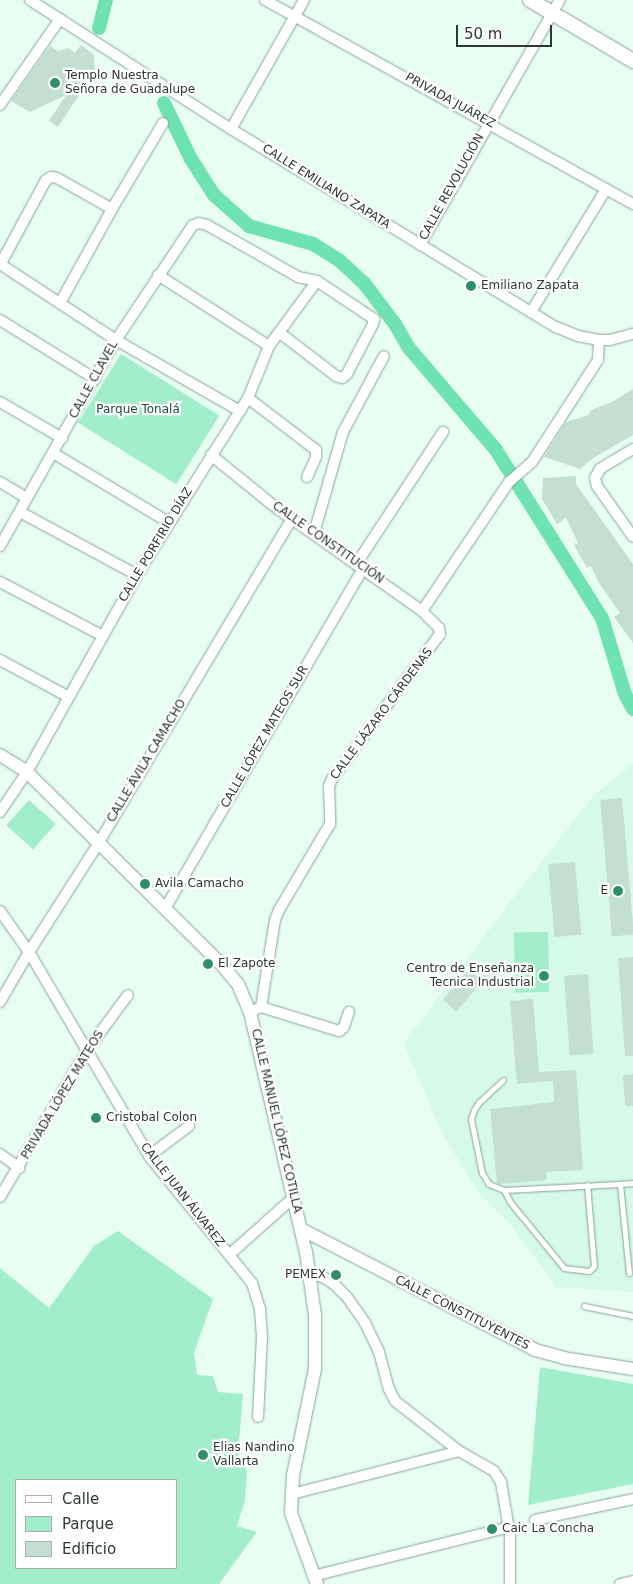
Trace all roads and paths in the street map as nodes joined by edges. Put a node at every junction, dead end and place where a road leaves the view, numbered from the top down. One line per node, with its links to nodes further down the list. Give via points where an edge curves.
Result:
1 (265, 0): 7 (street, PRIVADA JUÁREZ)
2 (304, 0): 7 (street)
3 (530, 0): 6 (main road)
4 (560, 0): 6 (street, CALLE REVOLUCIÓN)
5 (34, 1): 8 (street, CALLE EMILIANO ZAPATA)
6 (552, 13): 9 (main road); 11 (street, CALLE REVOLUCIÓN)
7 (296, 17): 11 (street, PRIVADA JUÁREZ); 13 (street)
8 (60, 19): 10 (street); 13 (street, CALLE EMILIANO ZAPATA)
9 (633, 61)
10 (0, 105)
11 (489, 122): 14 (street, PRIVADA JUÁREZ); 17 (street, CALLE REVOLUCIÓN)
12 (163, 123): 16 (street)
13 (231, 129): 17 (street, CALLE EMILIANO ZAPATA)
14 (606, 189): 15 (street, PRIVADA JUÁREZ); 22 (street)
15 (633, 204)
16 (112, 209): 18 (street, via 51,177 46,180); 21 (street)
17 (420, 245): 22 (street, CALLE EMILIANO ZAPATA)
18 (0, 265): 21 (street)
19 (158, 275): 20 (street, CALLE CLAVEL, via 193,226 199,223 298,277); 26 (street, CALLE CLAVEL); 28 (street)
20 (318, 281): 24 (street, CALLE PORFIRIO DÍAZ); 24 (street, via 374,319 347,374 342,378 336,376)
21 (60, 303): 26 (street)
22 (531, 312): 27 (street, CALLE EMILIANO ZAPATA, via 578,336)
23 (0, 320): 30 (street)
24 (280, 333): 28 (street, CALLE PORFIRIO DÍAZ)
25 (633, 334): 27 (street, CALLE EMILIANO ZAPATA)
26 (116, 340): 30 (street, CALLE CLAVEL); 33 (street)
27 (599, 340): 51 (street, via 598,360 532,462 509,482)
28 (269, 346): 31 (street, CALLE PORFIRIO DÍAZ)
29 (384, 356): 45 (street, via 342,432)
30 (95, 379): 35 (street, CALLE CLAVEL)
31 (248, 398): 33 (street, CALLE PORFIRIO DÍAZ); 39 (street, via 316,450)
32 (0, 402): 35 (street)
33 (240, 411): 38 (street, CALLE PORFIRIO DÍAZ)
34 (443, 432): 48 (street, CALLE LÓPEZ MATEOS SUR)
35 (62, 438): 37 (street, CALLE CLAVEL)
36 (633, 448): 46 (street, via 600,468 595,478 597,486)
37 (53, 453): 41 (street, CALLE CLAVEL); 44 (street)
38 (211, 455): 43 (street, CALLE CONSTITUCIÓN); 44 (street, CALLE PORFIRIO DÍAZ)
39 (307, 477)
40 (0, 482): 41 (street)
41 (27, 498): 42 (street, CALLE CLAVEL)
42 (20, 512): 47 (street, CALLE CLAVEL); 49 (street)
43 (292, 518): 45 (street, CALLE CONSTITUCIÓN); 59 (street, CALLE ÁVILA CAMACHO)
44 (170, 523): 49 (street, CALLE PORFIRIO DÍAZ)
45 (314, 533): 48 (street, CALLE CONSTITUCIÓN)
46 (633, 537)
47 (0, 546)
48 (360, 565): 51 (street, CALLE CONSTITUCIÓN); 60 (street, CALLE LÓPEZ MATEOS SUR)
49 (137, 575): 53 (street, CALLE PORFIRIO DÍAZ)
50 (0, 582): 53 (street)
51 (422, 611): 52 (street, CALLE CONSTITUCIÓN, via 439,628)
52 (440, 634): 65 (street, CALLE LÁZARO CÁRDENAS, via 332,779 327,832 275,920)
53 (102, 636): 55 (street, CALLE PORFIRIO DÍAZ)
54 (0, 660): 55 (street)
55 (69, 697): 57 (street, CALLE PORFIRIO DÍAZ)
56 (0, 755): 57 (street, CALLE MANUEL LÓPEZ COTILLA)
57 (27, 772): 58 (street, CALLE PORFIRIO DÍAZ); 59 (street, CALLE MANUEL LÓPEZ COTILLA)
58 (0, 812)
59 (98, 844): 60 (street, CALLE MANUEL LÓPEZ COTILLA); 62 (street, CALLE ÁVILA CAMACHO)
60 (166, 908): 65 (street, CALLE MANUEL LÓPEZ COTILLA, via 221,964)
61 (0, 911): 62 (street, CALLE JUAN ÁLVAREZ)
62 (29, 952): 64 (street, CALLE ÁVILA CAMACHO); 67 (street, CALLE JUAN ÁLVAREZ)
63 (128, 995): 67 (street, PRIVADA LÓPEZ MATEOS)
64 (0, 1002)
65 (256, 1010): 66 (street, via 339,1031 344,1027); 78 (street, CALLE MANUEL LÓPEZ COTILLA)
66 (349, 1012)
67 (88, 1049): 71 (street, CALLE JUAN ÁLVAREZ); 72 (street, PRIVADA LÓPEZ MATEOS)
68 (503, 1080): 76 (lane, via 479,1102 471,1120 482,1173 489,1184)
69 (189, 1126): 71 (street)
70 (0, 1154): 72 (street)
71 (149, 1156): 81 (street, CALLE JUAN ÁLVAREZ)
72 (19, 1168): 77 (street, PRIVADA LÓPEZ MATEOS)
73 (633, 1183): 74 (lane)
74 (620, 1184): 75 (lane); 80 (lane)
75 (587, 1185): 76 (lane); 76 (lane, via 594,1266 589,1271 564,1268 510,1202)
76 (504, 1190)
77 (0, 1197)
78 (293, 1198): 79 (street, CALLE MANUEL LÓPEZ COTILLA); 81 (street)
79 (301, 1229): 83 (street, CALLE MANUEL LÓPEZ COTILLA); 86 (street, CALLE CONSTITUYENTES, via 535,1350)
80 (630, 1252): 82 (lane)
81 (229, 1255): 87 (street, CALLE JUAN ÁLVAREZ, via 252,1283 260,1309)
82 (629, 1273)
83 (309, 1274): 88 (street, via 334,1284 365,1323 379,1352 395,1401); 89 (street, CALLE MANUEL LÓPEZ COTILLA, via 315,1315 315,1368)
84 (584, 1306): 85 (lane)
85 (633, 1316)
86 (633, 1369)
87 (258, 1417)
88 (459, 1450): 89 (street); 92 (street, via 494,1470 501,1482)
89 (292, 1494): 93 (street, CALLE MANUEL LÓPEZ COTILLA, via 291,1513)
90 (633, 1498): 91 (street)
91 (535, 1520)
92 (509, 1527): 93 (street); 95 (street)
93 (315, 1580)
94 (633, 1581): 96 (street)
95 (510, 1584)
96 (620, 1584)

